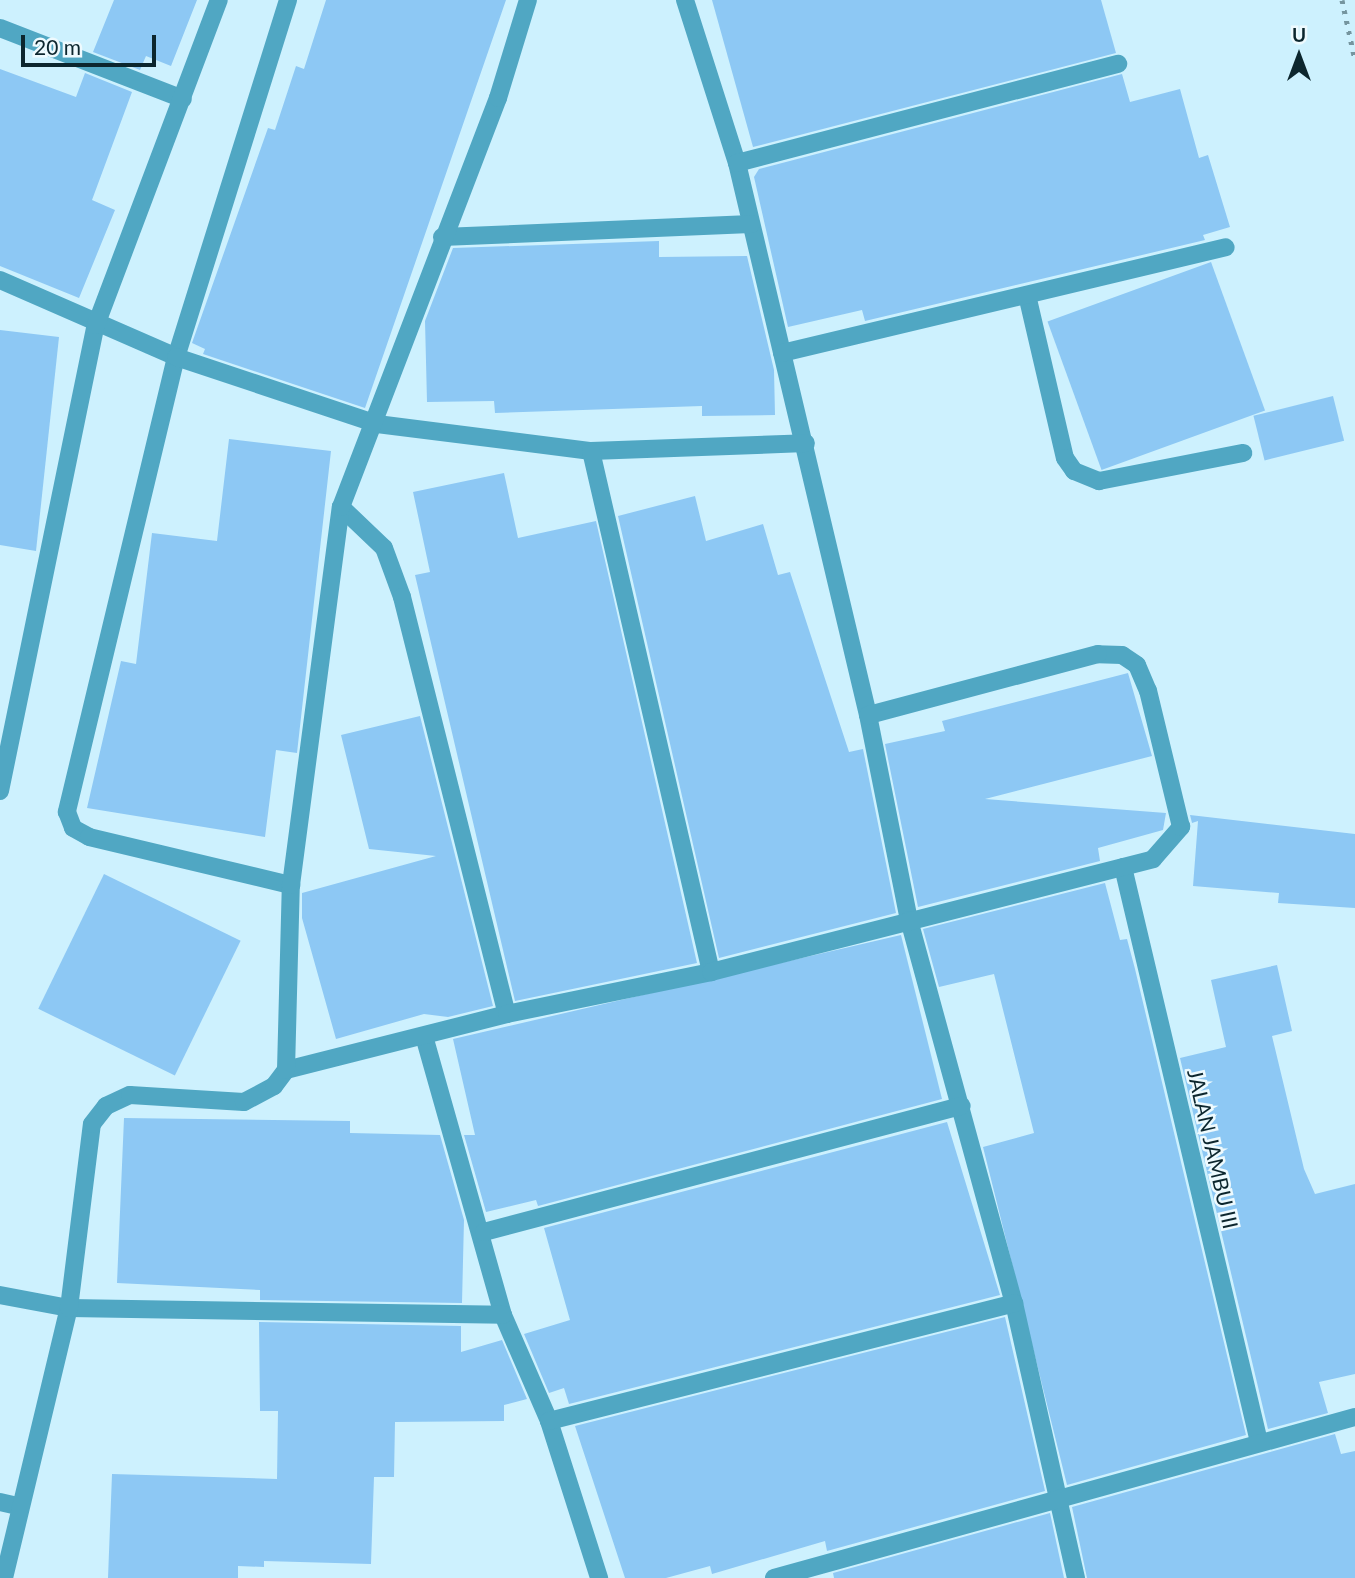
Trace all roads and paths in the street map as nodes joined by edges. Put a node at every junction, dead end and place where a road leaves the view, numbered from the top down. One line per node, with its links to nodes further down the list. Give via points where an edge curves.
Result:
1 (219, 0): 7 (street)
2 (288, 0): 16 (street)
3 (528, 0): 10 (street, via 498,98)
4 (685, 0): 8 (street)
5 (0, 28): 7 (street)
6 (1118, 64): 8 (street)
7 (183, 99): 14 (street)
8 (737, 163): 9 (street)
9 (751, 225): 10 (street); 15 (street)
10 (442, 237): 17 (street)
11 (1226, 247): 13 (street)
12 (0, 280): 14 (street)
13 (1027, 295): 15 (street); 20 (street, via 1065,458 1074,471 1099,481)
14 (96, 325): 16 (street); 23 (street)
15 (782, 353): 18 (street)
16 (176, 356): 17 (street); 25 (street, via 67,813 73,828 89,837)
17 (377, 424): 19 (street); 21 (street)
18 (806, 443): 19 (street); 22 (street)
19 (591, 451): 27 (street)
20 (1243, 453)
21 (341, 506): 25 (street); 28 (street, via 384,548 402,597)
22 (868, 715): 24 (street, via 1098,654 1122,655 1137,666 1147,691 1181,827 1153,859); 26 (street)
23 (1, 784)
24 (1123, 867): 26 (street); 39 (street, JALAN JAMBU III)
25 (291, 885): 30 (street)
26 (909, 920): 27 (street); 31 (street)
27 (711, 972): 28 (street)
28 (507, 1014): 29 (street)
29 (424, 1036): 30 (street); 32 (street)
30 (286, 1070): 35 (street, via 274,1086 244,1102 130,1094 106,1107 86,1144)
31 (962, 1106): 32 (street); 34 (street)
32 (484, 1232): 36 (street)
33 (0, 1295): 35 (street)
34 (1014, 1303): 38 (street); 40 (street)
35 (69, 1308): 36 (street); 42 (street)
36 (503, 1315): 38 (street)
37 (1355, 1417): 39 (street)
38 (549, 1421): 44 (street)
39 (1259, 1442): 40 (street)
40 (1061, 1495): 45 (street); 46 (street)
41 (0, 1502): 42 (street)
42 (19, 1506): 43 (street)
43 (4, 1578)
44 (599, 1578)
45 (774, 1578)
46 (1076, 1578)

